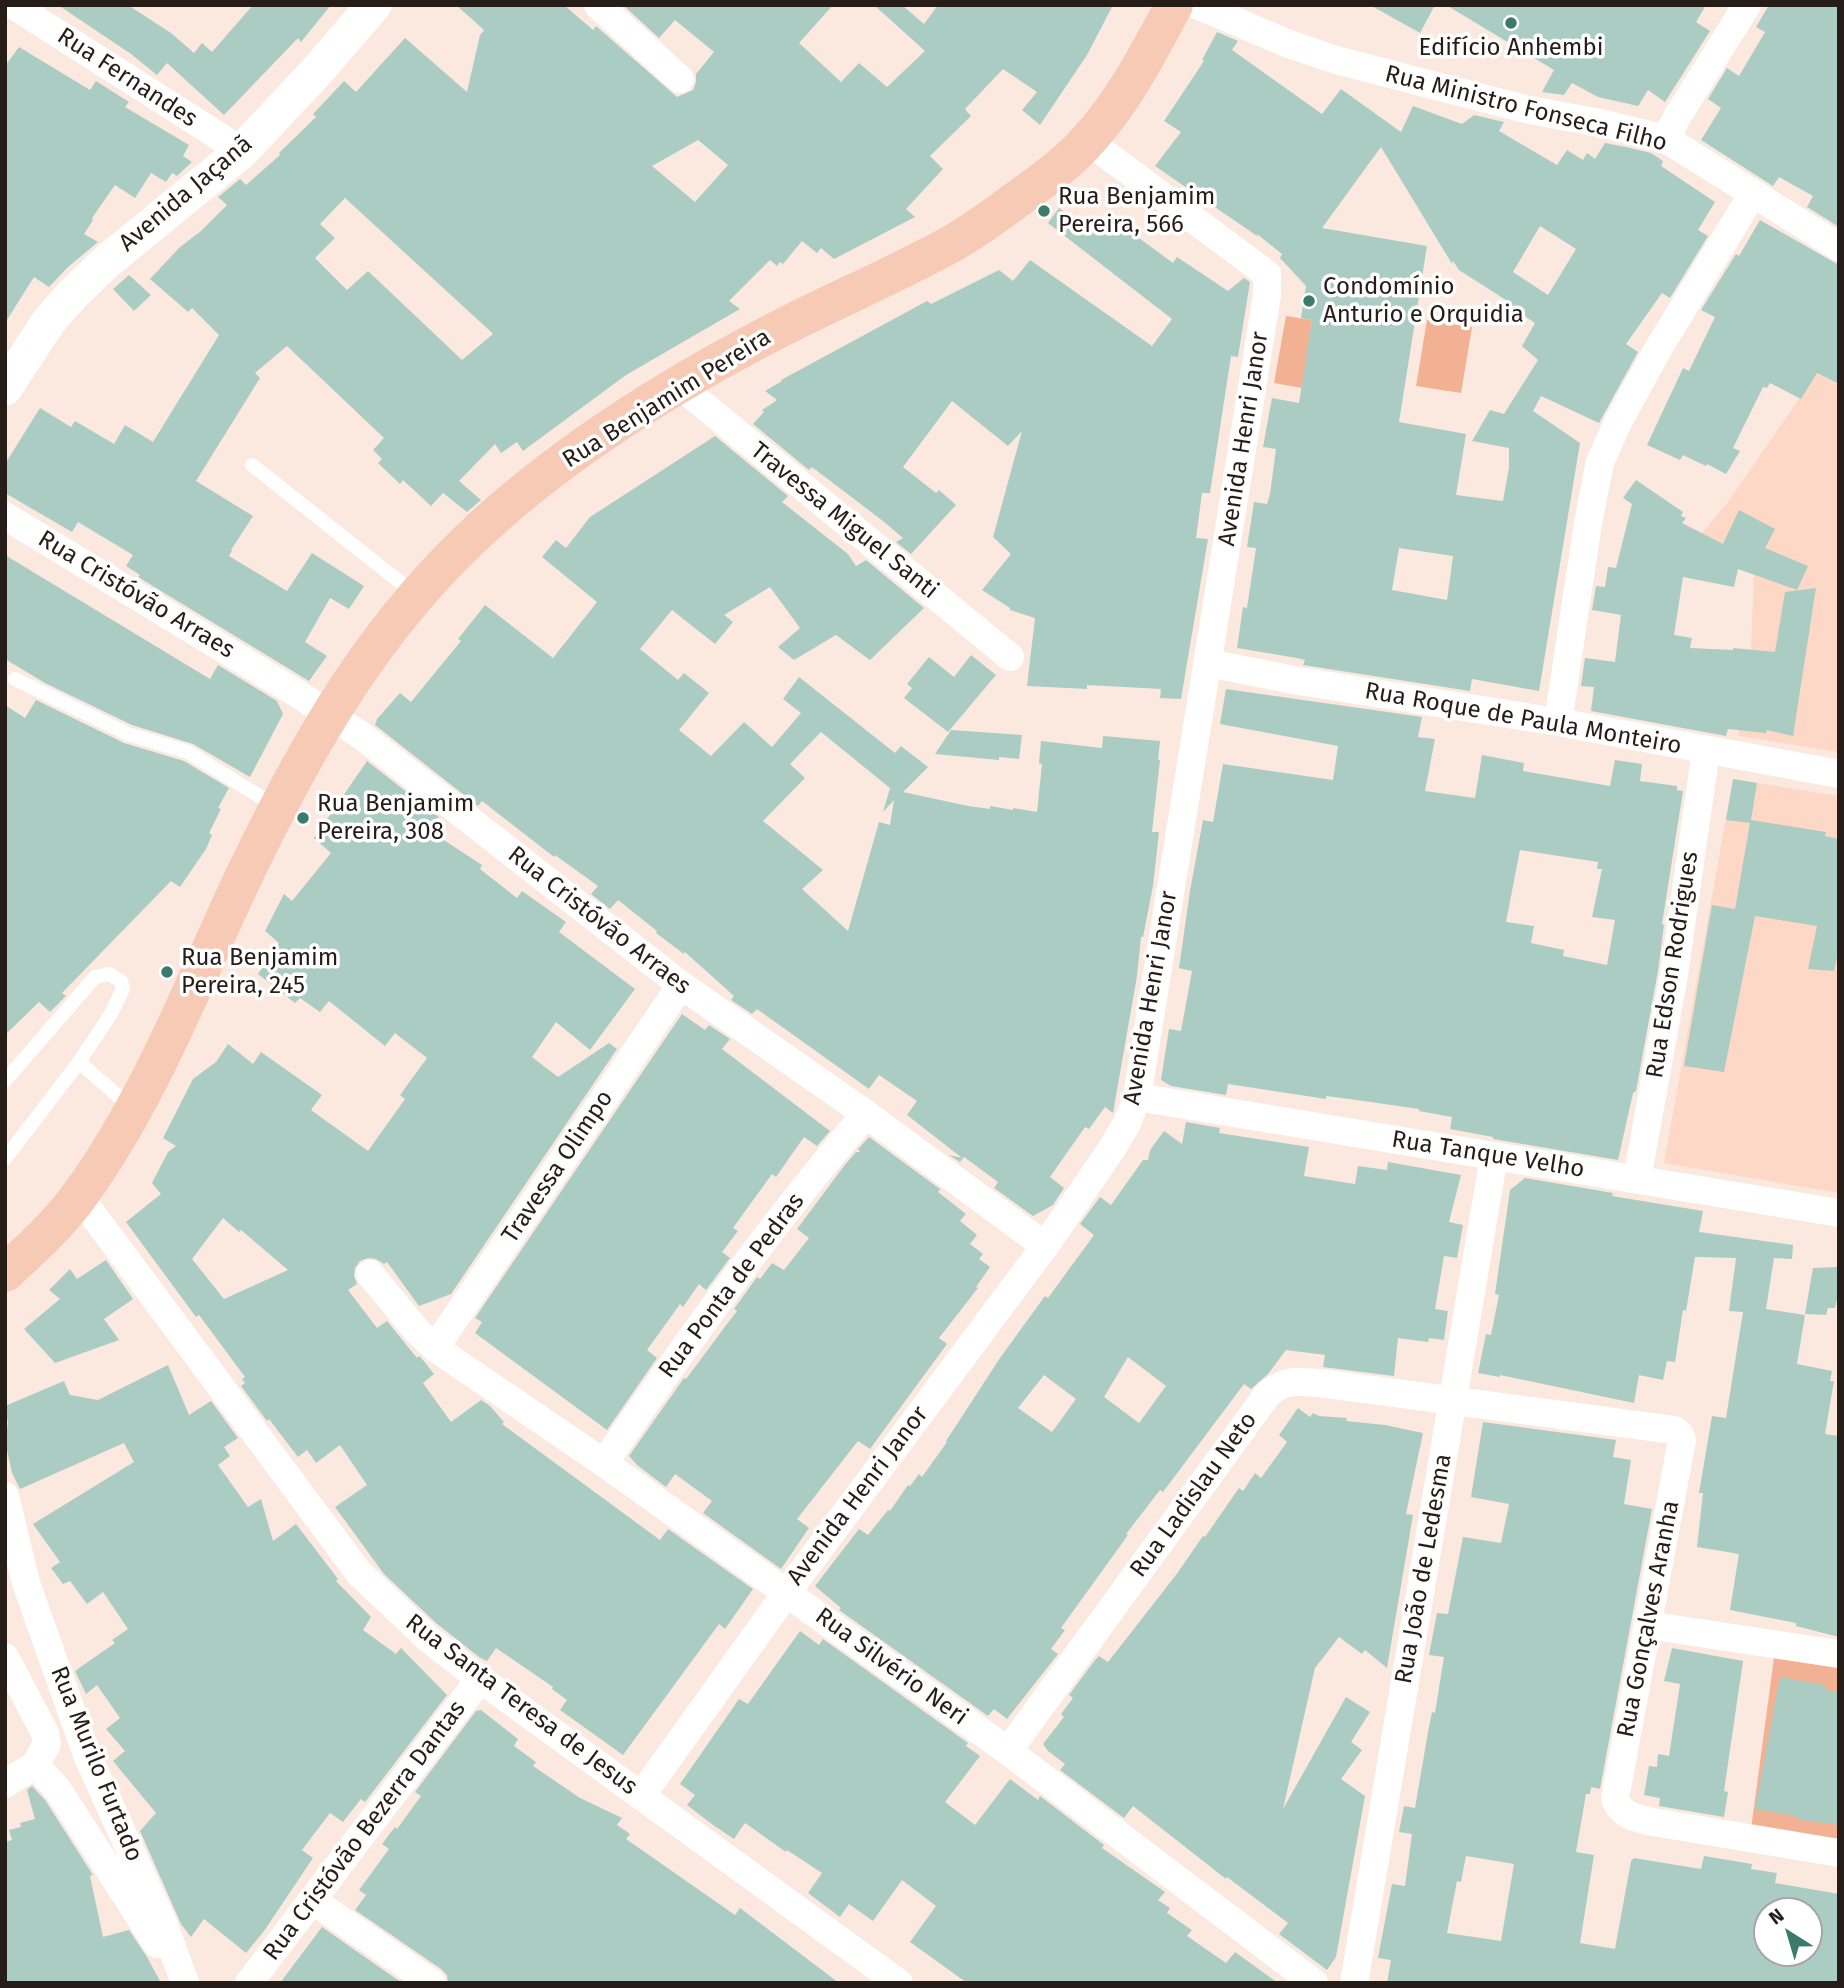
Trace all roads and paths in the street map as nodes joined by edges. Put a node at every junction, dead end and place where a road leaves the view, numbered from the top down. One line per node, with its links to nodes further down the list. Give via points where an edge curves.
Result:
1 (13, 5): 10 (street, Rua Fernandes)
2 (598, 5): 7 (street)
3 (1174, 5): 9 (main road, Rua Benjamim Pereira, via 1136,75)
4 (1197, 5): 8 (street, Rua Ministro Fonseca Filho, via 1336,60)
5 (1747, 5): 8 (street)
6 (363, 10): 10 (street, Avenida Jaçanã)
7 (680, 79)
8 (1666, 139): 11 (street, Rua Ministro Fonseca Filho)
9 (1088, 141): 13 (main road, Rua Benjamim Pereira, via 1037,185 956,242); 19 (street, Avenida Henri Janor, via 1267,274)
10 (242, 151): 14 (street, Avenida Jaçanã, via 72,295)
11 (1752, 195): 12 (street, Rua Ministro Fonseca Filho); 22 (street, via 1658,349 1600,462)
12 (1839, 247)
13 (679, 385): 17 (main road, Rua Benjamim Pereira, via 590,441 524,492 468,540); 18 (street, Travessa Miguel Santi)
14 (5, 388)
15 (252, 465): 17 (lane)
16 (5, 516): 21 (street, Rua Cristóvão Arraes)
17 (416, 595): 21 (main road, Rua Benjamim Pereira)
18 (1010, 657)
19 (1208, 663): 22 (street, Rua Roque de Paula Monteiro); 29 (street, Avenida Henri Janor)
20 (15, 679): 25 (lane, via 128,734 188,752)
21 (329, 713): 25 (main road, Rua Benjamim Pereira); 26 (street, Rua Cristóvão Arraes)
22 (1558, 722): 23 (street, Rua Roque de Paula Monteiro)
23 (1706, 750): 24 (street, Rua Roque de Paula Monteiro); 34 (street, Rua Edson Rodrigues, via 1674,974)
24 (1839, 774)
25 (278, 807): 30 (main road, Rua Benjamim Pereira)
26 (681, 985): 31 (street, Rua Cristóvão Arraes); 40 (street, Travessa Olimpo)
27 (79, 1062): 28 (lane, via 120,997 123,989 116,976 95,977); 30 (lane); 33 (lane)
28 (5, 1080)
29 (1137, 1097): 32 (street, Rua Tanque Velho); 37 (street, Avenida Henri Janor, via 1111,1150)
30 (134, 1110): 35 (main road, Rua Benjamim Pereira)
31 (866, 1114): 37 (street, Rua Cristóvão Arraes); 42 (street, Rua Ponta de Pedras, via 767,1238)
32 (1494, 1156): 34 (street, Rua Tanque Velho); 41 (street, Rua João de Ledesma)
33 (5, 1159)
34 (1637, 1179): 36 (street, Rua Tanque Velho)
35 (79, 1196): 38 (main road, Rua Benjamim Pereira); 49 (street, Rua Santa Teresa de Jesus, via 359,1573 430,1640)
36 (1839, 1213)
37 (1045, 1246): 45 (street, Avenida Henri Janor)
38 (5, 1273)
39 (370, 1274): 40 (street, Rua Silvério Neri)
40 (435, 1348): 42 (street, Rua Silvério Neri)
41 (1453, 1400): 46 (street, Rua Gonçalves Aranha, via 1679,1434 1682,1440); 50 (street, Rua Ladislau Neto, via 1320,1383 1288,1381 1277,1386); 61 (street, Rua João de Ledesma)
42 (604, 1463): 45 (street, Rua Silvério Neri)
43 (5, 1496): 44 (street, Rua Murilo Furtado)
44 (11, 1550): 56 (street, Rua Murilo Furtado, via 88,1755)
45 (787, 1592): 50 (street, Rua Silvério Neri); 53 (street, Avenida Henri Janor)
46 (1647, 1625): 47 (street); 54 (street, Rua Gonçalves Aranha, via 1615,1798 1618,1808 1653,1822)
47 (1839, 1654)
48 (5, 1657): 51 (street, Rua Murilo Furtado, via 45,1733 47,1744)
49 (480, 1679): 53 (street, Rua Santa Teresa de Jesus); 55 (street, Rua Cristóvão Bezerra Dantas)
50 (1009, 1751): 60 (street, Rua Silvério Neri)
51 (35, 1765): 52 (street); 56 (street, Rua Murilo Furtado, via 53,1782)
52 (5, 1784)
53 (641, 1796): 57 (street, Rua Santa Teresa de Jesus)
54 (1839, 1853)
55 (312, 1900): 58 (street, Rua Cristóvão Bezerra Dantas); 59 (street)
56 (184, 1981)
57 (893, 1981)
58 (249, 1983)
59 (432, 1983)
60 (1314, 1983)
61 (1354, 1983)

